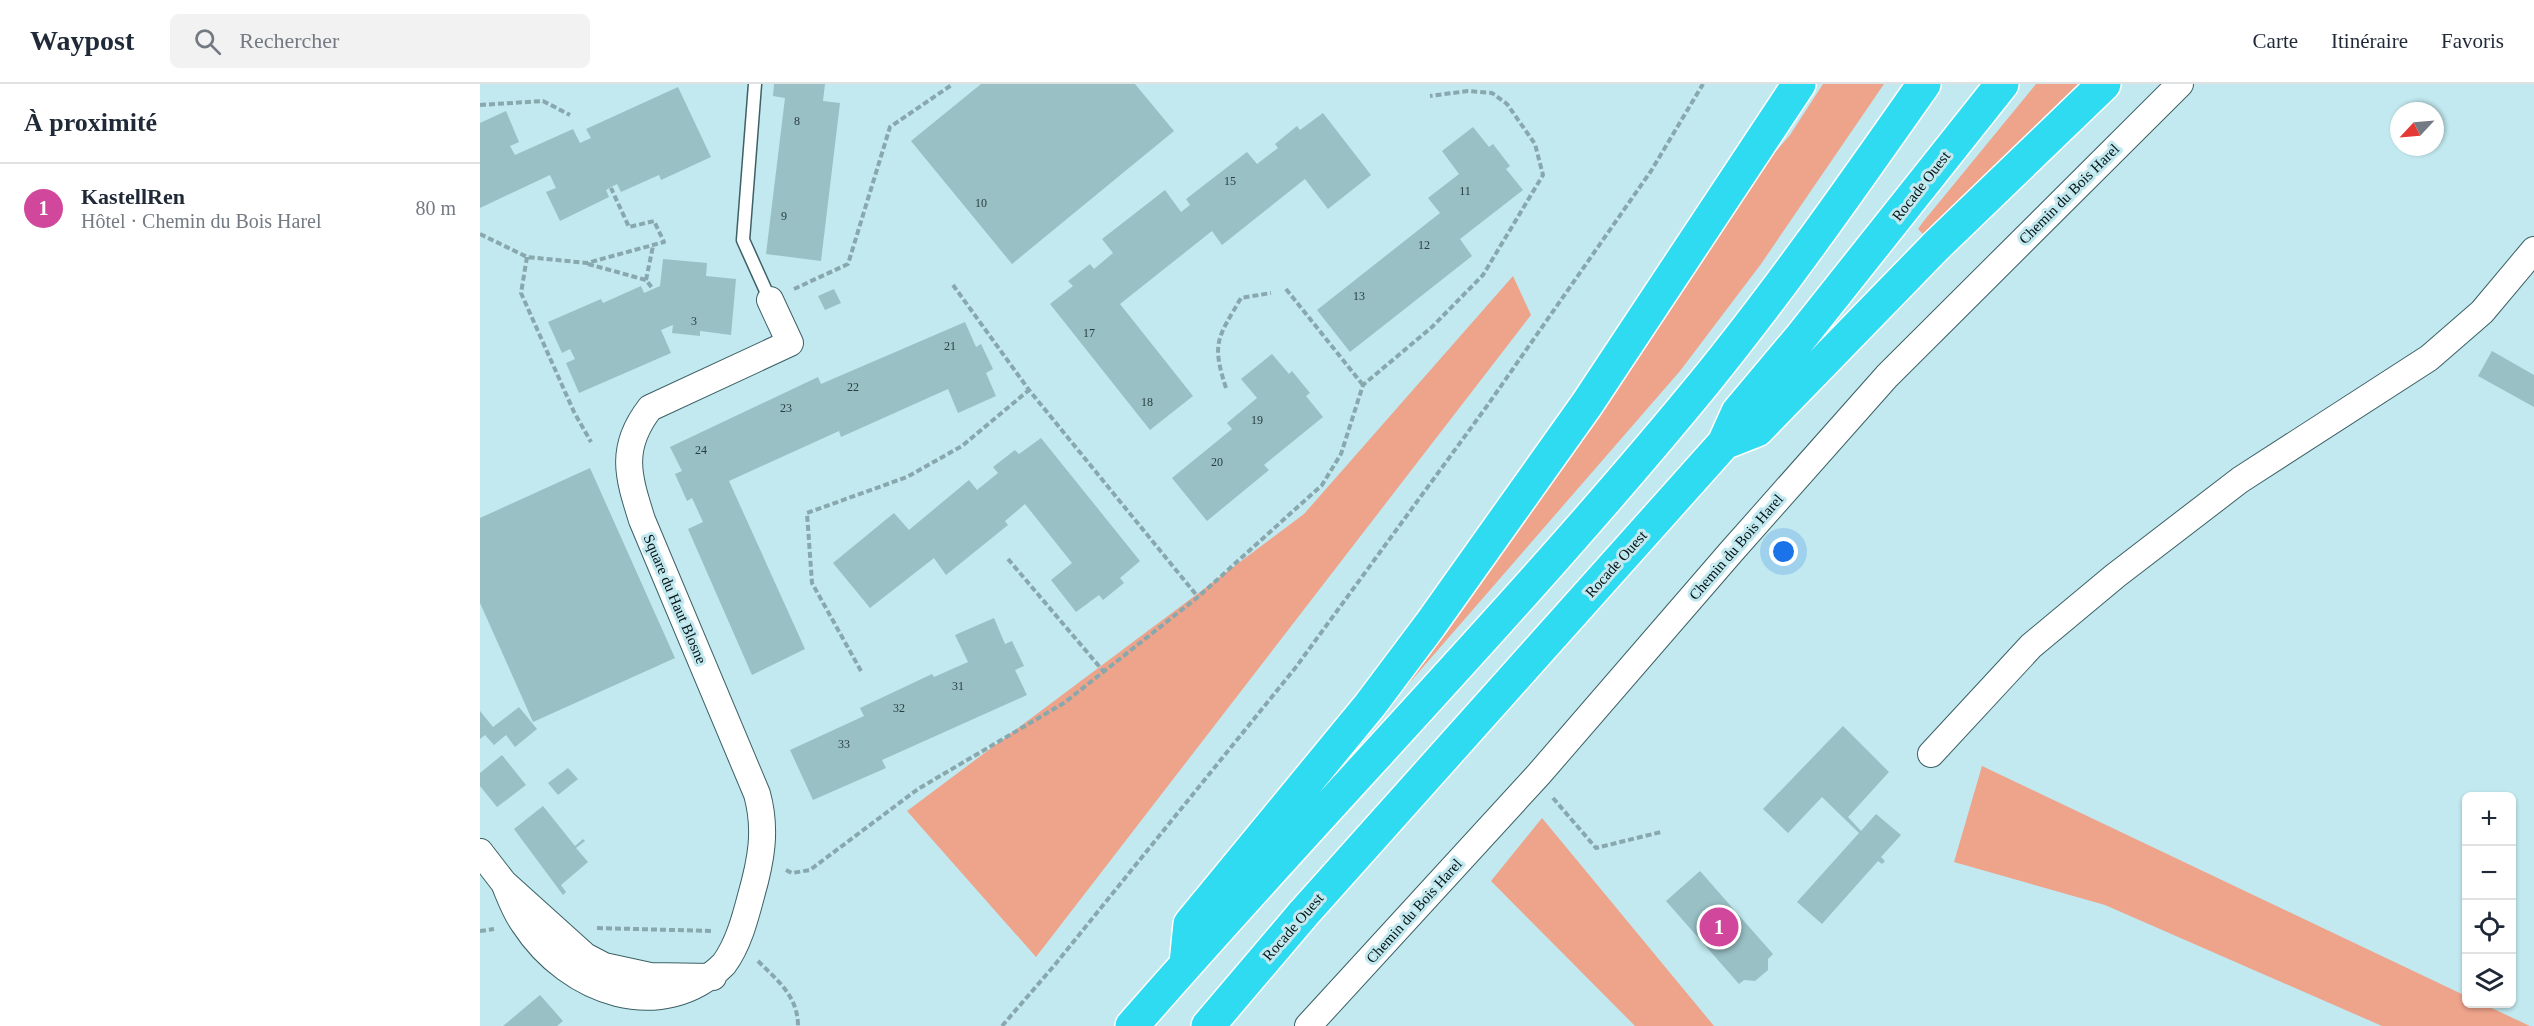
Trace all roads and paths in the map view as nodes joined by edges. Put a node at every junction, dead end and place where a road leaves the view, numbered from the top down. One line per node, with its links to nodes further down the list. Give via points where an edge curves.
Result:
1 (755, 84): 23 (lane, Square du Haut Blosne, via 743,240)
2 (953, 84): 23 (path, via 890,127 848,264)
3 (1703, 84): 44 (path, via 1651,171 1487,406 1296,668)
4 (1799, 84): 41 (highway, via 1587,404 1430,625 1370,705 1190,924)
5 (1924, 84): 41 (highway, via 1806,250 1706,381 1544,571)
6 (2002, 84): 28 (highway, Rocade Ouest, via 1738,412)
7 (2104, 84): 28 (highway, via 1936,246 1757,430)
8 (2180, 84): 34 (street, Chemin du Bois Harel, via 1887,376)
9 (1430, 96): 24 (path, via 1468,91 1492,93 1507,104 1534,144 1543,175 1483,275 1432,327)
10 (480, 105): 11 (path, via 543,101)
11 (570, 115)
12 (611, 188): 14 (path, via 629,227 654,221 664,242)
13 (480, 234): 16 (path)
14 (653, 246): 17 (path); 18 (path)
15 (2534, 250): 33 (street, via 2482,312 2428,358 2240,480 2031,646)
16 (527, 257): 17 (path); 27 (path, via 521,293)
17 (587, 264): 18 (path)
18 (646, 280): 20 (path)
19 (953, 285): 26 (path)
20 (653, 289)
21 (1286, 289): 24 (path)
22 (1270, 293): 25 (path, via 1241,297 1218,339 1217,360)
23 (770, 300): 37 (street, Square du Haut Blosne, via 790,344 650,408 636,426 628,450 630,482 642,520 757,794 764,832)
24 (1363, 385): 30 (path, via 1341,454 1322,485)
25 (1226, 388)
26 (1029, 390): 30 (path); 31 (path, via 962,446 907,477 807,513 812,583)
27 (591, 442)
28 (1724, 443): 46 (highway, Rocade Ouest, via 1311,905)
29 (1008, 559): 32 (path)
30 (1198, 597): 32 (path)
31 (861, 671)
32 (1104, 672): 37 (path, via 1064,703 918,789 810,870 792,873)
33 (1931, 754)
34 (1539, 774): 35 (path, via 1555,802 1596,848); 47 (street, Chemin du Bois Harel)
35 (1661, 832)
36 (480, 852): 38 (street)
37 (761, 858): 40 (street, Square du Haut Blosne)
38 (504, 883): 39 (street); 42 (street, Square du Haut Blosne, via 522,922 540,946 578,983 608,999 627,1005 670,1003 693,994)
39 (552, 924): 40 (path, via 655,931 706,929); 42 (street, via 585,957 604,966 650,976)
40 (736, 940): 42 (street, Square du Haut Blosne); 43 (path, via 787,989 798,1012)
41 (1186, 964): 45 (highway)
42 (713, 977)
43 (798, 1026)
44 (1002, 1026)
45 (1132, 1026)
46 (1208, 1026)
47 (1308, 1026)

